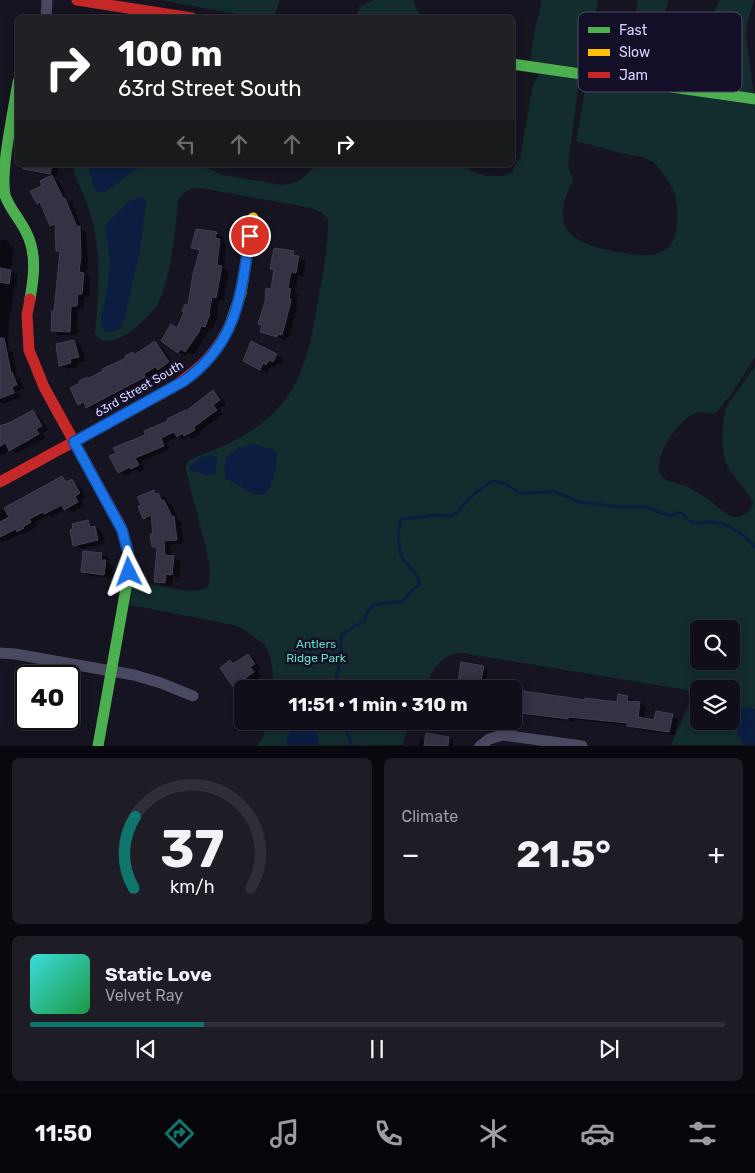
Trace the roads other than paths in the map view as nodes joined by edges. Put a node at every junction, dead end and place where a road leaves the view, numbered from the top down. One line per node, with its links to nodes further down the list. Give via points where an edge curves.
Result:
1 (47, 0): 3 (street)
2 (78, 0): 4 (street)
3 (46, 15)
4 (173, 15)
5 (515, 64): 6 (street)
6 (578, 74)
7 (706, 92): 9 (street)
8 (15, 99): 11 (street, via 3,165 3,186 9,204 25,229 33,256 34,276 27,315 29,350)
9 (755, 99)
10 (253, 218): 11 (street, 63rd Street South, via 236,313 212,357 184,381)
11 (74, 442): 12 (street, 63rd Street South); 14 (street, via 121,527 128,552 128,577)
12 (0, 482)
13 (0, 653): 14 (street)
14 (111, 671): 15 (street, via 154,681); 16 (street)
15 (193, 696)
16 (98, 746)
17 (480, 746): 18 (street, via 503,735)
18 (582, 746)

